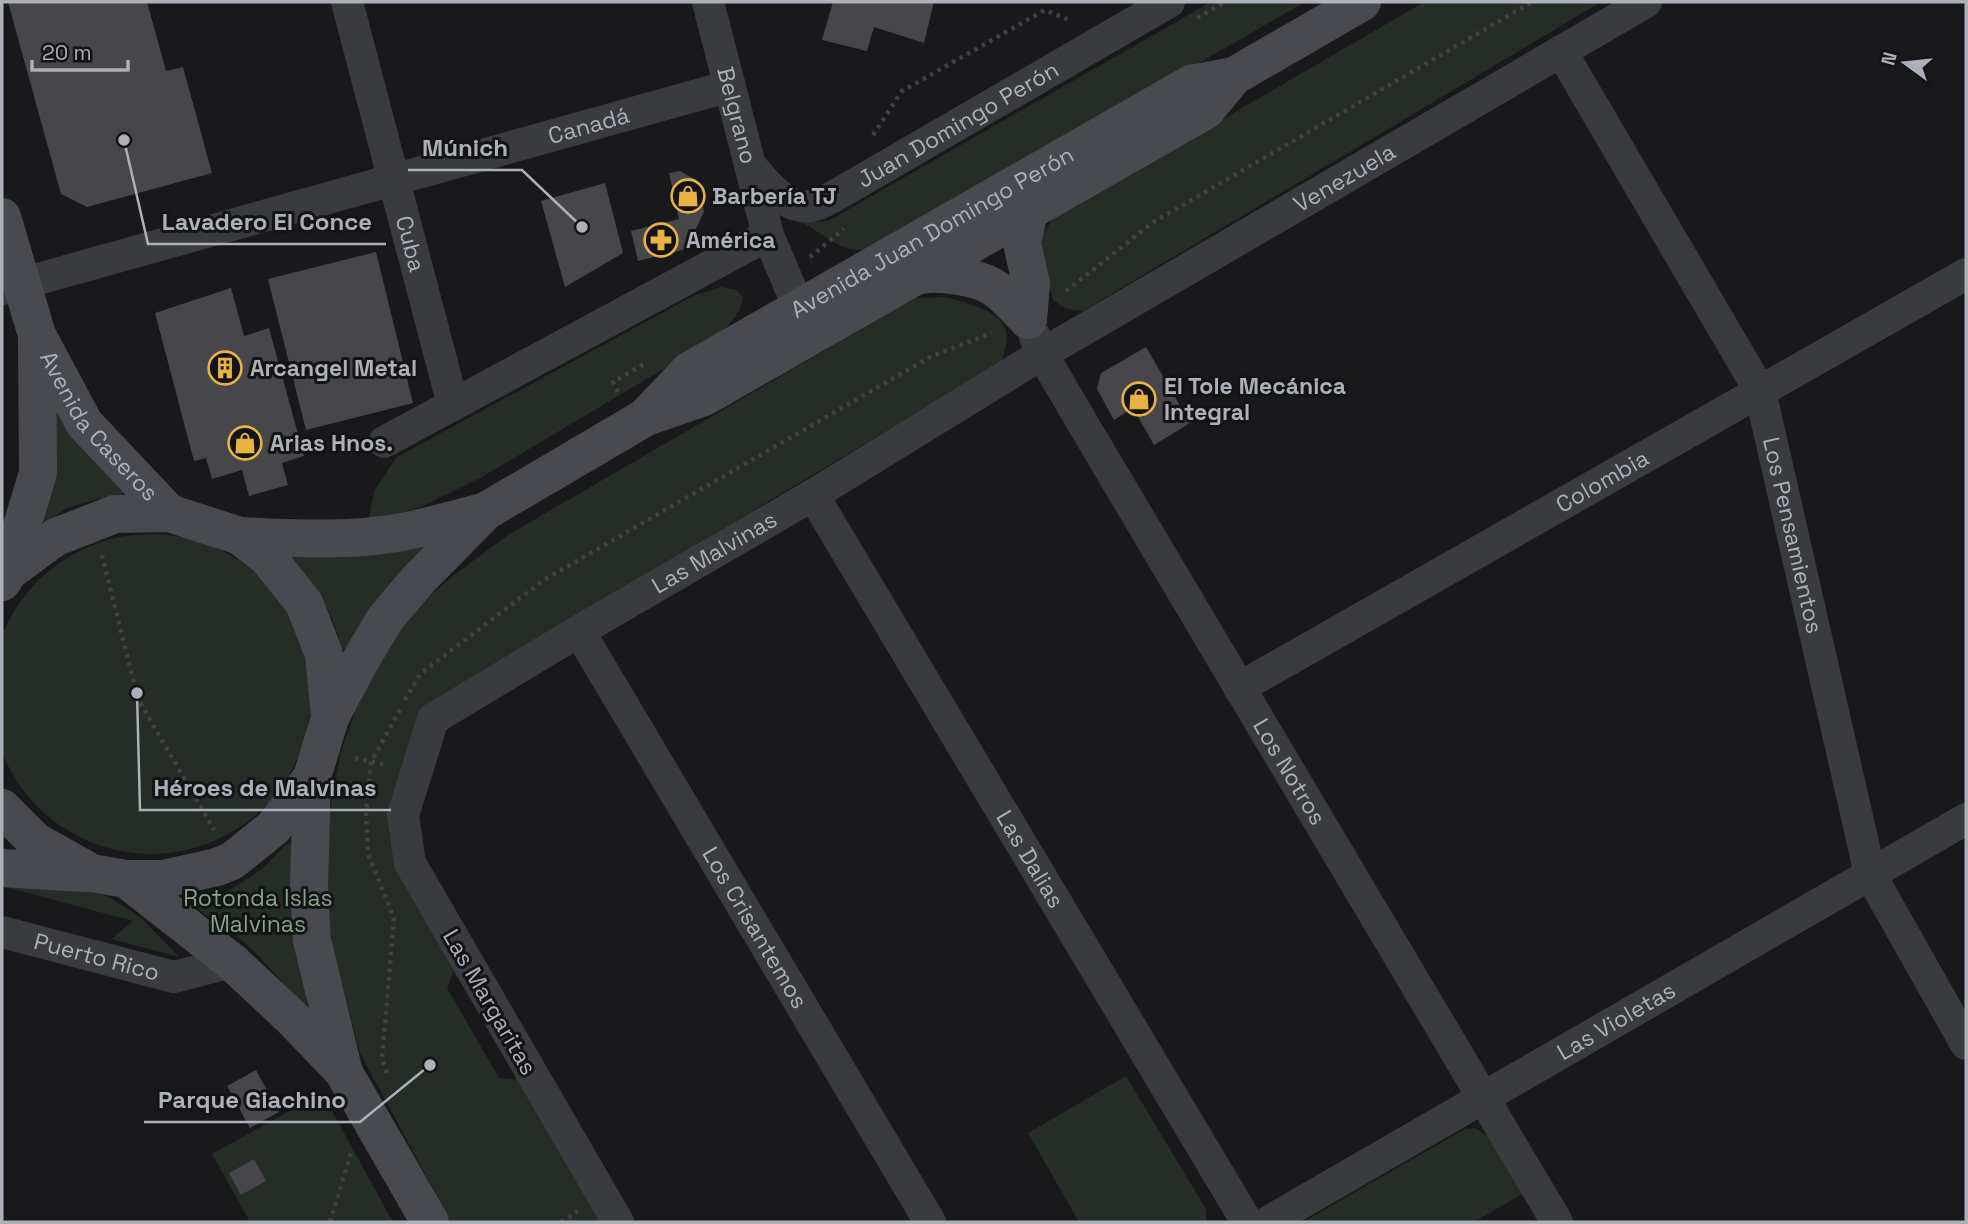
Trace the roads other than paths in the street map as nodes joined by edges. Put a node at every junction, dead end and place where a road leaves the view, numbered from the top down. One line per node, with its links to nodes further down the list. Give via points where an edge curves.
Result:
1 (347, 2): 10 (street, Cuba)
2 (708, 2): 8 (street, Belgrano)
3 (1362, 2): 7 (main road, Avenida Juan Domingo Perón)
4 (1646, 2): 6 (street, Venezuela)
5 (1180, 12): 9 (street, Juan Domingo Perón, via 1108,36 813,206 785,200)
6 (1561, 51): 19 (street, Venezuela); 20 (street, Los Pensamientos)
7 (1234, 76): 11 (main road, Avenida Juan Domingo Perón, via 1206,110); 17 (main road, Avenida Juan Domingo Perón, via 1191,84)
8 (730, 86): 9 (street, Belgrano); 10 (street, Canadá)
9 (750, 165): 13 (street, Belgrano)
10 (393, 180): 16 (street, Canadá); 21 (street, Cuba)
11 (1029, 211): 15 (main road, Avenida Juan Domingo Perón); 19 (main road, via 1022,243)
12 (2, 217): 16 (main road, Avenida Caseros)
13 (768, 235): 17 (street, Belgrano); 21 (street)
14 (1966, 274): 20 (street, Colombia)
15 (915, 276): 19 (main road, via 964,276 995,288); 22 (main road, Avenida Juan Domingo Perón, via 704,397)
16 (12, 287): 18 (main road, Avenida Caseros)
17 (792, 292): 22 (main road, Avenida Juan Domingo Perón, via 690,370)
18 (37, 335): 26 (main road, Avenida Caseros, via 84,423); 28 (main road, Avenida Caseros, via 38,473)
19 (1035, 337): 24 (street, Las Malvinas); 30 (street, Los Notros)
20 (1760, 391): 30 (street, Colombia); 36 (street, Los Pensamientos)
21 (453, 405): 23 (street)
22 (640, 420): 25 (main road, Avenida Juan Domingo Perón)
23 (384, 442)
24 (813, 495): 29 (street, Las Malvinas); 46 (street, Las Dalias)
25 (486, 511): 27 (main road, Avenida Juan Domingo Perón, via 397,533 349,538); 31 (main road, Avenida Juan Domingo Perón, via 385,619 359,663)
26 (169, 513): 27 (main road); 28 (main road, via 114,514 94,521 56,537)
27 (240, 536): 31 (main road, via 268,558 304,603 324,654)
28 (5, 577)
29 (579, 631): 32 (street, Las Malvinas, via 433,719); 45 (street, Los Crisantemos)
30 (1239, 688): 42 (street, Los Notros)
31 (321, 748): 37 (main road, via 273,828 232,861 163,879); 41 (main road, via 309,887 312,940)
32 (415, 772): 44 (street, Las Margaritas, via 403,815 410,863)
33 (2, 808): 37 (main road, via 34,841)
34 (1966, 819): 36 (street, Las Violetas)
35 (2, 868): 37 (main road)
36 (1870, 874): 40 (street, Los Pensamientos); 42 (street, Las Violetas)
37 (109, 876): 39 (main road)
38 (2, 932): 39 (street, Puerto Rico, via 174,978)
39 (232, 962): 41 (main road)
40 (1966, 1044)
41 (343, 1071): 43 (main road, via 377,1093)
42 (1483, 1098): 47 (street, Las Violetas); 48 (street, Los Notros)
43 (430, 1222)
44 (618, 1222)
45 (930, 1222)
46 (1247, 1222)
47 (1268, 1222)
48 (1557, 1222)

